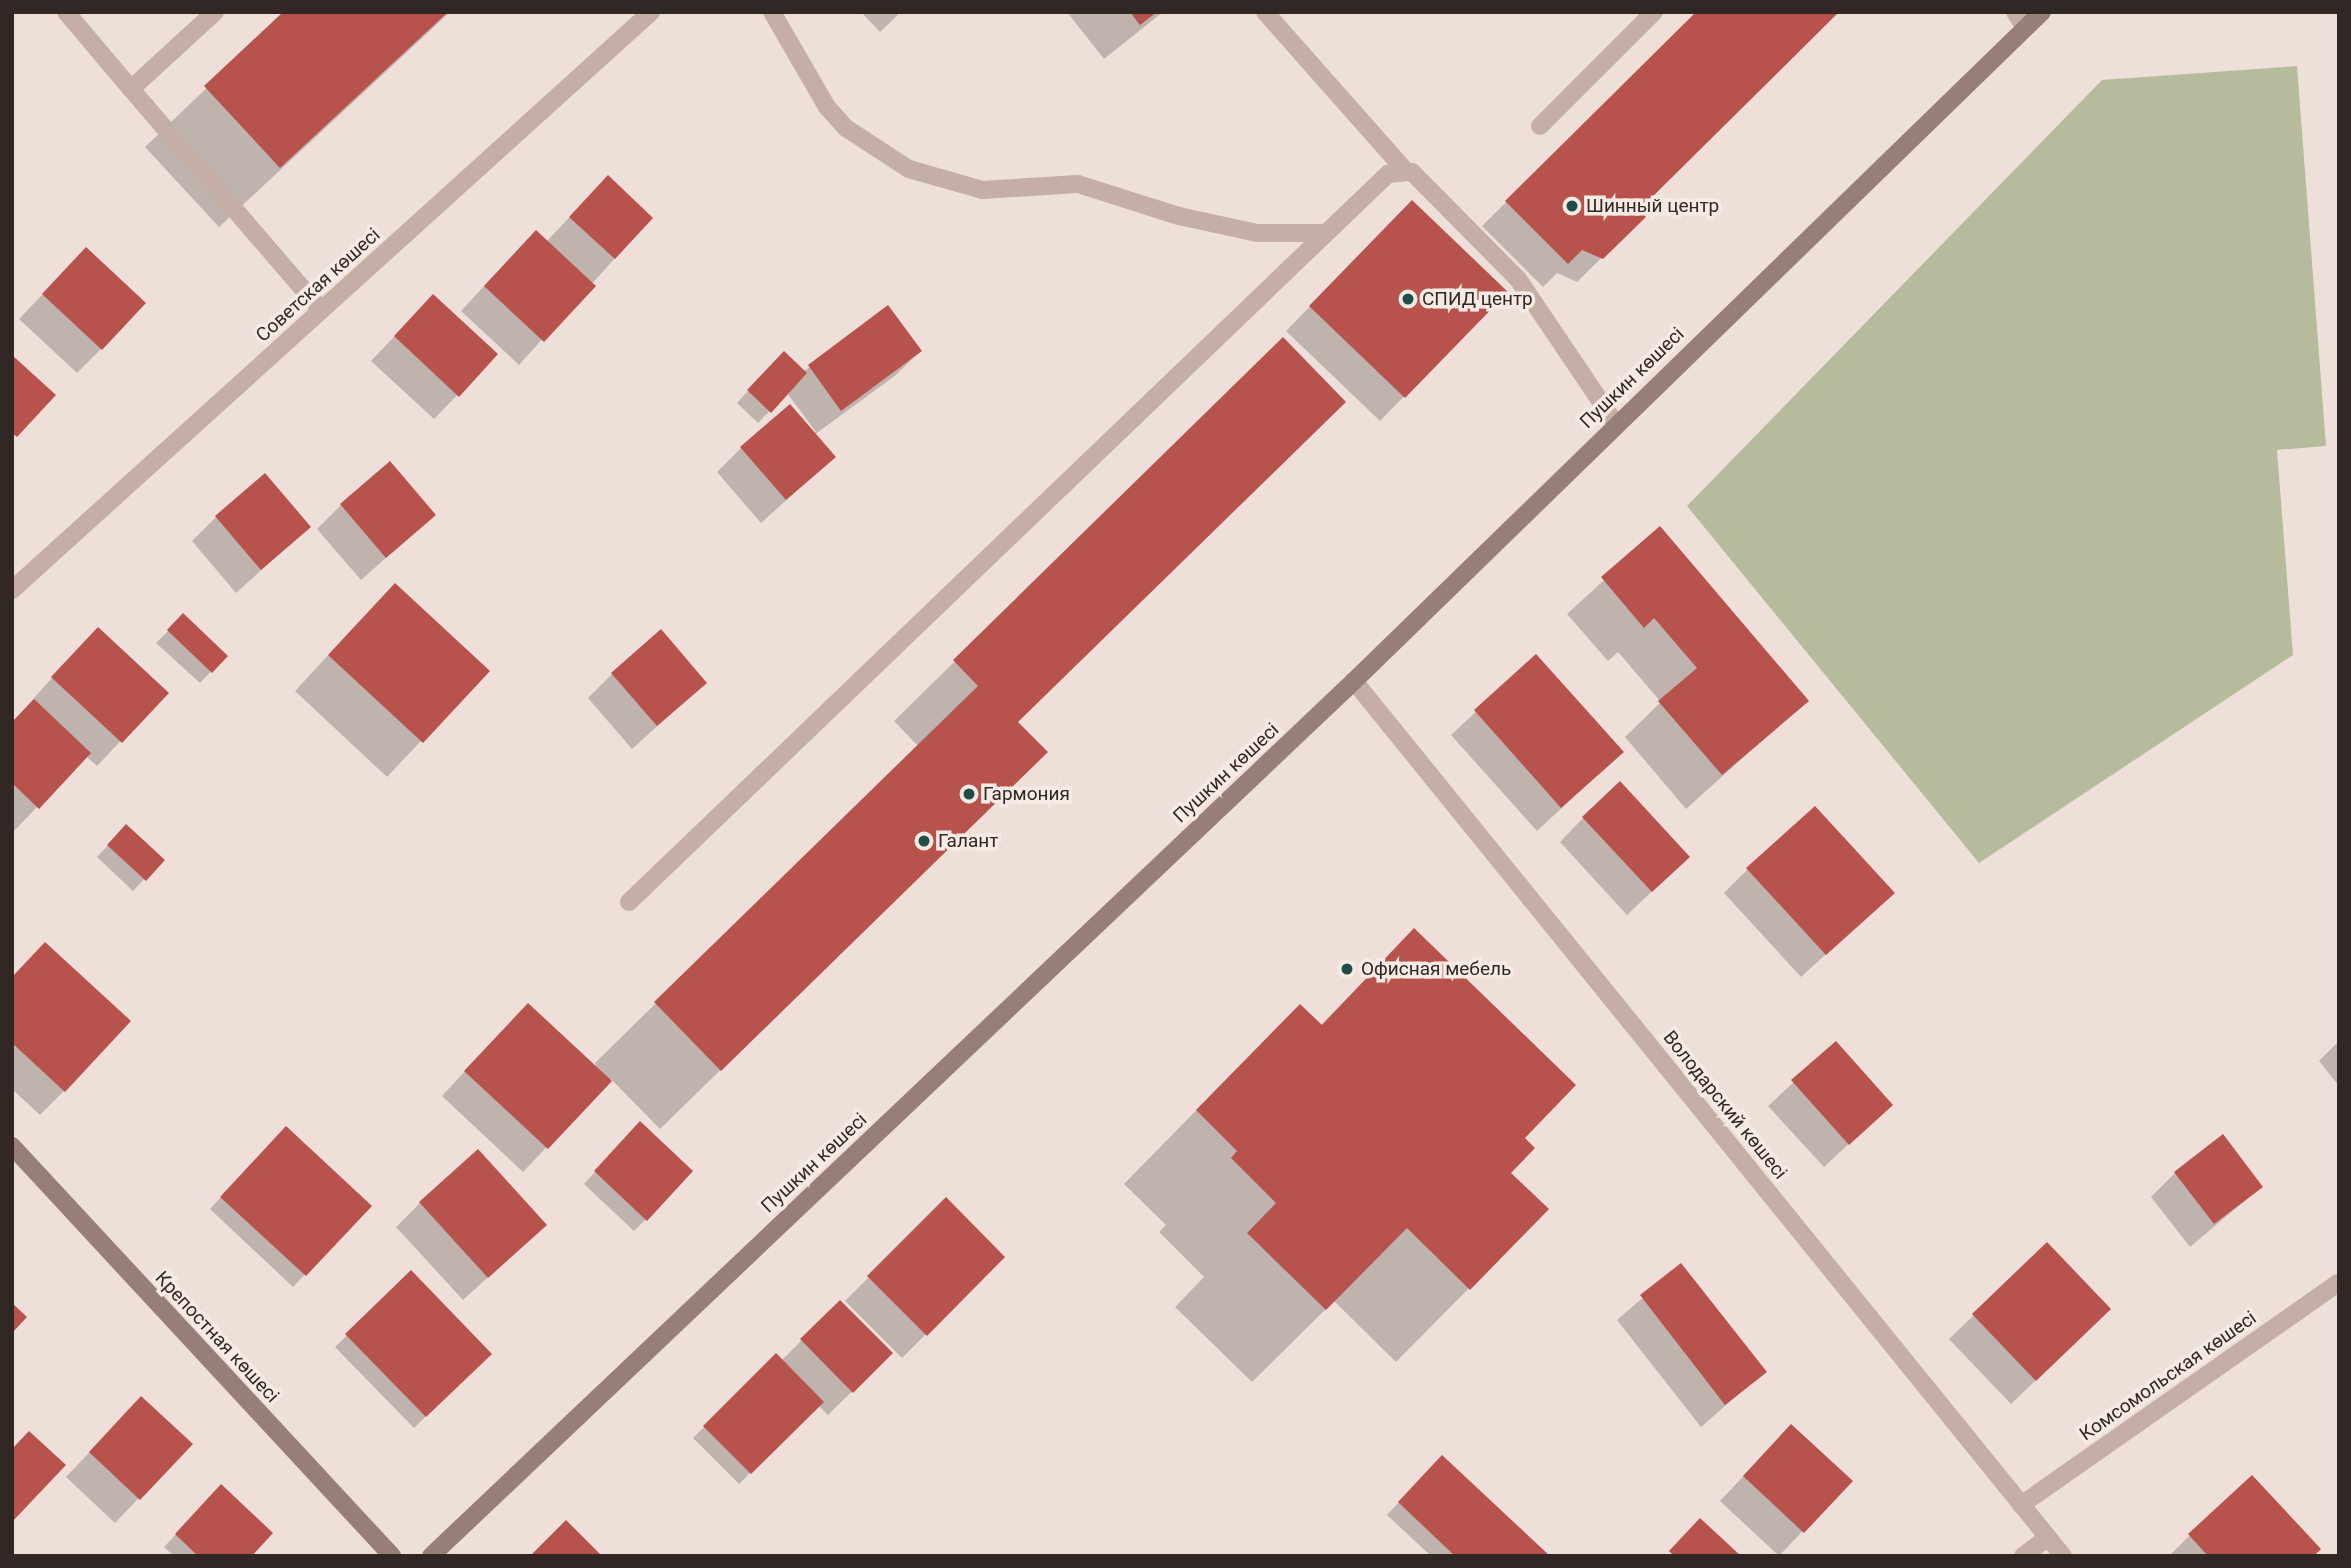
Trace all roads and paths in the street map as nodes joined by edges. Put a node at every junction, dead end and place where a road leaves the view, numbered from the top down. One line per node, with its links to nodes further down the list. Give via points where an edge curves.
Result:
1 (66, 12): 9 (street)
2 (215, 12): 9 (street)
3 (651, 12): 13 (street, Советская көшесі)
4 (772, 12): 12 (street, via 827,107 846,128 909,169 982,190 1078,184 1179,216 1257,233)
5 (1265, 12): 11 (street)
6 (1654, 12): 10 (street)
7 (2042, 12): 8 (street, Пушкин көшесі)
8 (2019, 19): 14 (street, Пушкин көшесі)
9 (131, 89): 13 (street)
10 (1540, 126)
11 (1405, 170): 12 (street, via 1380,180); 14 (street, via 1427,185 1518,279)
12 (1325, 233): 17 (street)
13 (321, 310): 15 (street, Советская көшесі)
14 (1615, 423): 16 (street, Пушкин көшесі)
15 (12, 590)
16 (1354, 681): 20 (street, Володарский көшесі); 23 (street, Пушкин көшесі)
17 (629, 902)
18 (12, 1146): 22 (street, Крепостная көшесі)
19 (2339, 1282): 20 (street, Комсомольская көшесі)
20 (2021, 1505): 21 (street, Володарский көшесі)
21 (2048, 1537): 24 (street); 25 (street, Володарский көшесі)
22 (392, 1556)
23 (431, 1556)
24 (2023, 1556)
25 (2063, 1556)

